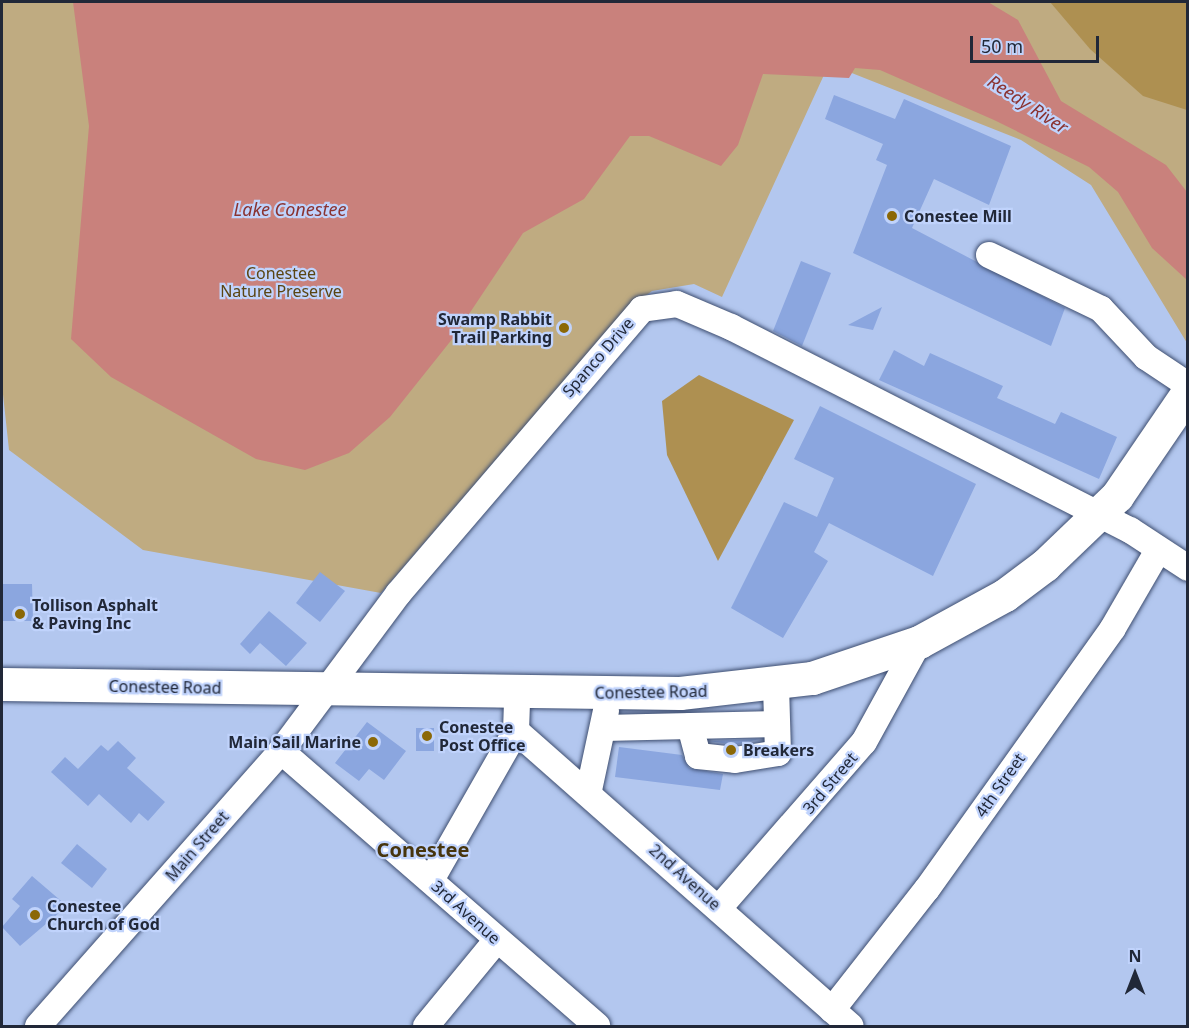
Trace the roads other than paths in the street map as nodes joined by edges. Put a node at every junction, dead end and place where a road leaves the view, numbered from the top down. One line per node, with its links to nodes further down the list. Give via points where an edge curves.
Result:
1 (989, 255): 2 (street, via 1101,309 1146,357)
2 (1188, 385)
3 (1188, 392): 4 (main road, Conestee Road, via 1149,453)
4 (1098, 516): 5 (street, Spanco Drive, via 1130,530); 7 (main road, Conestee Road, via 1005,595); 10 (street, Spanco Drive, via 731,327 677,304 653,305 619,329 398,594)
5 (1157, 552): 6 (street, Spanco Drive); 22 (street, 4th Street, via 1113,628 927,889)
6 (1188, 568)
7 (920, 642): 9 (main road, Conestee Road); 20 (street, 3rd Street, via 864,742)
8 (2, 684): 10 (main road, Conestee Road)
9 (776, 686): 12 (main road, Conestee Road); 13 (street)
10 (328, 689): 11 (main road, Conestee Road); 17 (street, Main Street)
11 (517, 693): 12 (main road, Conestee Road); 16 (street)
12 (610, 693): 15 (street)
13 (777, 724): 14 (street); 14 (street, via 778,753 735,760 698,756)
14 (690, 726): 15 (street)
15 (604, 728): 18 (street)
16 (516, 731): 18 (street, 2nd Avenue); 19 (street)
17 (281, 751): 19 (street, 3rd Avenue); 23 (street, Main Street)
18 (589, 790): 20 (street, 2nd Avenue)
19 (431, 880): 21 (street, 3rd Avenue)
20 (719, 908): 22 (street, 2nd Avenue)
21 (497, 940): 24 (street); 25 (street, 3rd Avenue)
22 (832, 1010): 26 (street, 2nd Avenue)
23 (38, 1026)
24 (426, 1026)
25 (597, 1026)
26 (850, 1026)

